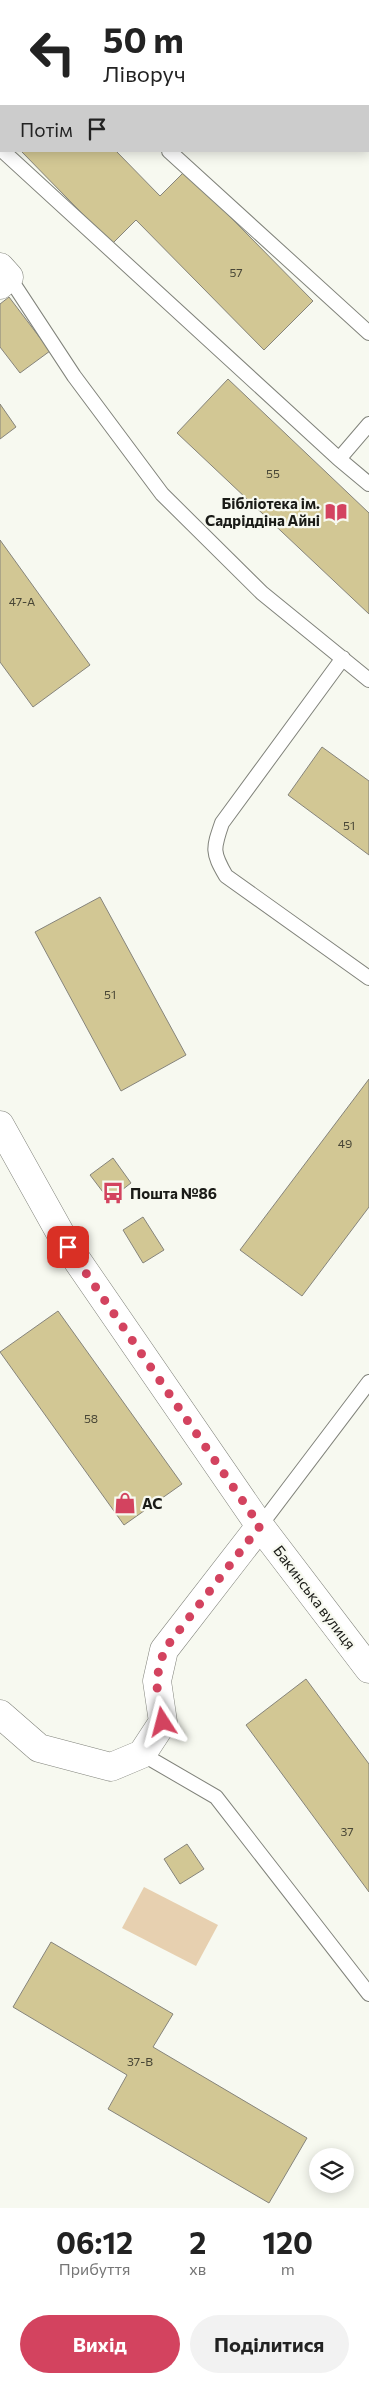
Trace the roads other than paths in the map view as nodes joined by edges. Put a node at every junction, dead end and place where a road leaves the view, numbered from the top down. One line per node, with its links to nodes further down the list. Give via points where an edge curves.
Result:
1 (6, 152): 6 (lane)
2 (170, 152): 4 (lane)
3 (3, 277): 8 (lane, via 162,494 262,593)
4 (369, 333)
5 (369, 424): 6 (lane)
6 (339, 459): 7 (lane)
7 (369, 484)
8 (343, 658): 9 (lane); 10 (lane, via 222,823 215,842 215,858 226,876)
9 (369, 680)
10 (369, 978)
11 (0, 1125): 13 (street, Бакинська вулиця, via 68,1247)
12 (369, 1382): 13 (lane)
13 (260, 1526): 14 (street, Бакинська вулиця); 16 (street, via 164,1650 156,1681 163,1722)
14 (369, 1669)
15 (0, 1714): 16 (street, via 39,1748 111,1767)
16 (142, 1754): 17 (lane, via 216,1797)
17 (369, 1994)

